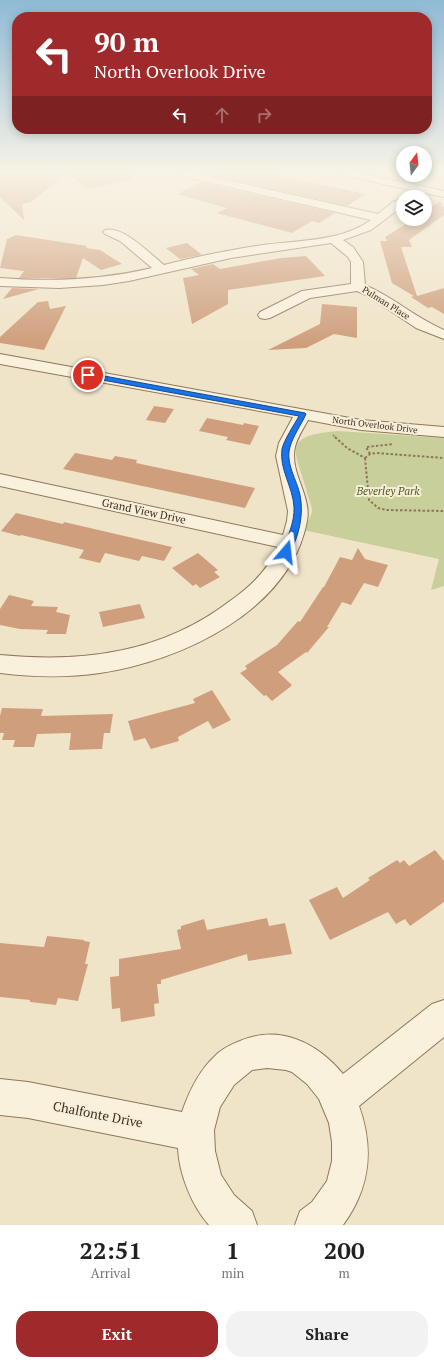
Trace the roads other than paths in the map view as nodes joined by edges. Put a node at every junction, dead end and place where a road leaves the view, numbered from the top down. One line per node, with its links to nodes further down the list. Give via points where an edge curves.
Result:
1 (360, 230): 3 (street)
2 (109, 232): 4 (street, via 124,238)
3 (333, 239): 4 (street, via 254,250); 6 (street, Pulman Place, via 354,256 357,262)
4 (161, 269): 5 (street, via 118,280 78,284)
5 (0, 282)
6 (359, 287): 7 (street, via 307,294); 8 (street, Pulman Place, via 373,293 421,325)
7 (265, 315)
8 (444, 335)
9 (0, 359): 10 (street, North Overlook Drive)
10 (303, 414): 11 (street, North Overlook Drive, via 361,425); 13 (street, via 286,448 285,461 298,508 297,520)
11 (444, 432)
12 (0, 480): 13 (street, Grand View Drive)
13 (289, 543): 14 (street, via 275,571 240,607 204,629 164,648 96,665 41,668)
14 (0, 664)
15 (444, 1016): 17 (street)
16 (0, 1097): 18 (street, Chalfonte Drive, via 28,1100)
17 (339, 1099): 18 (street, via 322,1074 301,1058 277,1051 253,1052 230,1063 212,1083 200,1109); 20 (street, via 349,1128 350,1161 342,1192 326,1216)
18 (196, 1133): 19 (street, via 199,1168 211,1196 229,1219)
19 (238, 1225)
20 (314, 1225)

